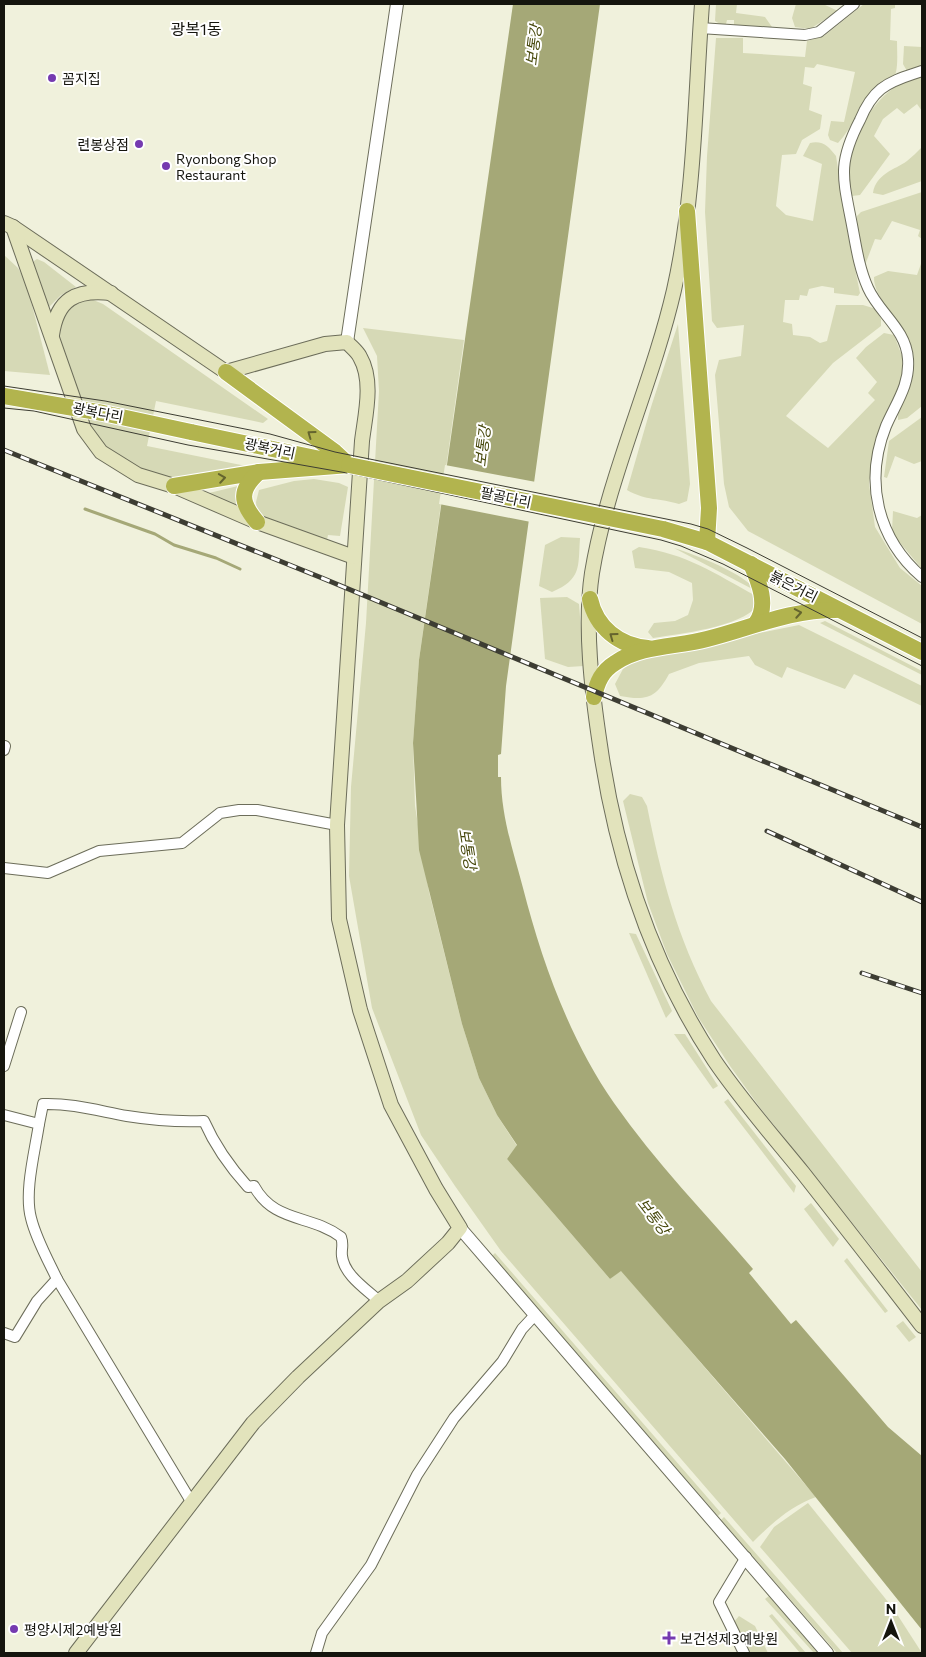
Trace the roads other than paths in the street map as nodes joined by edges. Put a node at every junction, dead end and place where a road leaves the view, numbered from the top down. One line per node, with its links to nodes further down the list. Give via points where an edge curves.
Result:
1 (397, 4): 10 (street)
2 (702, 4): 4 (main road)
3 (854, 4): 4 (street, via 819,32)
4 (700, 28): 6 (main road)
5 (922, 70): 22 (street, via 881,89 868,103 848,144 843,171 858,257 867,287 900,332 908,356 908,378 882,438 877,462 878,509 886,531)
6 (687, 211): 19 (highway, via 709,508); 23 (main road, via 674,289 612,492 596,555)
7 (8, 225): 8 (main road); 9 (main road)
8 (111, 293): 9 (main road, via 77,295 65,302 56,315); 11 (main road)
9 (52, 338): 16 (main road, via 84,430 101,452 138,475)
10 (347, 342): 11 (main road, via 325,344); 20 (main road, via 360,357 366,372 367,398)
11 (226, 372): 14 (highway, one-way to 11)
12 (4, 396): 13 (highway, 광복다리, bridge)
13 (191, 432): 14 (highway, 광복거리)
14 (349, 465): 15 (highway); 18 (highway, 팔골다리, bridge)
15 (259, 472): 16 (highway, one-way to 15); 17 (highway, via 244,492 246,510)
16 (174, 486): 17 (main road)
17 (257, 522): 20 (main road)
18 (663, 529): 19 (highway, 붉은거리)
19 (707, 542): 21 (highway, 붉은거리)
20 (354, 557): 29 (main road)
21 (751, 564): 24 (highway, 붉은거리); 25 (highway, via 761,591 761,616)
22 (922, 577)
23 (590, 599): 26 (highway, one-way to 23, via 641,648 616,639 592,610); 28 (main road)
24 (841, 610): 25 (highway, one-way to 24, via 813,610); 27 (highway, 붉은거리)
25 (756, 623): 26 (highway, via 705,640)
26 (655, 649): 28 (highway, via 624,657 614,664 597,682)
27 (922, 652)
28 (594, 697): 39 (main road, via 603,766 622,854 643,921 669,979 715,1061)
29 (337, 825): 30 (street, via 257,810 239,810 220,813 182,843 100,851 48,873); 35 (main road, via 340,920 360,1010 377,1067 391,1105)
30 (4, 868)
31 (21, 1012): 32 (street)
32 (4, 1066)
33 (4, 1115): 34 (street)
34 (39, 1124): 36 (street, via 29,1192 30,1217); 37 (street, via 43,1104 62,1104 128,1116 204,1121 212,1140 232,1169 248,1187 254,1186 271,1208 311,1221 341,1237 346,1271)
35 (460, 1228): 37 (main road, via 408,1282); 38 (street)
36 (57, 1279): 40 (street, via 37,1301 15,1337); 41 (street)
37 (379, 1301): 41 (main road, via 253,1423)
38 (535, 1315): 42 (street); 44 (street, via 522,1329 502,1362 454,1418 417,1475 370,1564 322,1633)
39 (922, 1326)
40 (4, 1333)
41 (192, 1502): 43 (main road)
42 (746, 1557): 45 (street, via 719,1602); 46 (street)
43 (76, 1653)
44 (316, 1653)
45 (744, 1653)
46 (827, 1653)

